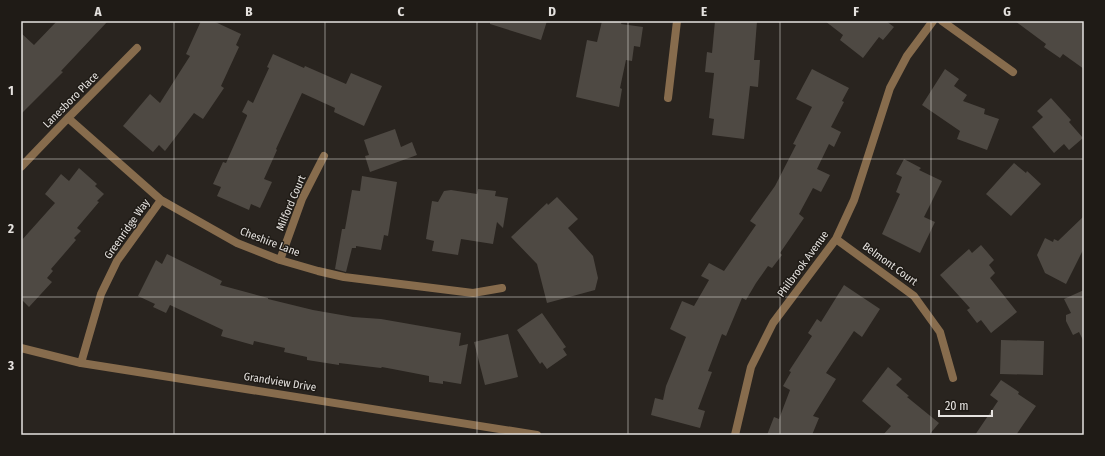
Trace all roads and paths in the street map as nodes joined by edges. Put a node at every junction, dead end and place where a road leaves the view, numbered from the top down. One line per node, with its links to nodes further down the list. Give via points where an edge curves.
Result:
1 (677, 21): 6 (street)
2 (933, 21): 11 (street, Philbrook Avenue, via 907,56 890,88 861,181)
3 (942, 21): 5 (street)
4 (137, 48): 7 (street, Lanesboro Place)
5 (1013, 72)
6 (668, 98)
7 (68, 118): 9 (street, Lanesboro Place); 10 (street, Cheshire Lane)
8 (324, 156): 12 (street, Milford Court, via 302,200)
9 (21, 167)
10 (161, 200): 12 (street, Cheshire Lane, via 237,243); 15 (street, Greenridge Way, via 117,261 101,294)
11 (836, 239): 16 (street, Belmont Court, via 914,296 940,332); 18 (street, Philbrook Avenue, via 772,323 752,367)
12 (280, 260): 13 (street, Cheshire Lane, via 359,279 473,293)
13 (502, 288)
14 (21, 348): 15 (street, Grandview Drive)
15 (81, 363): 17 (street, Grandview Drive)
16 (953, 378)
17 (537, 435)
18 (735, 435)

